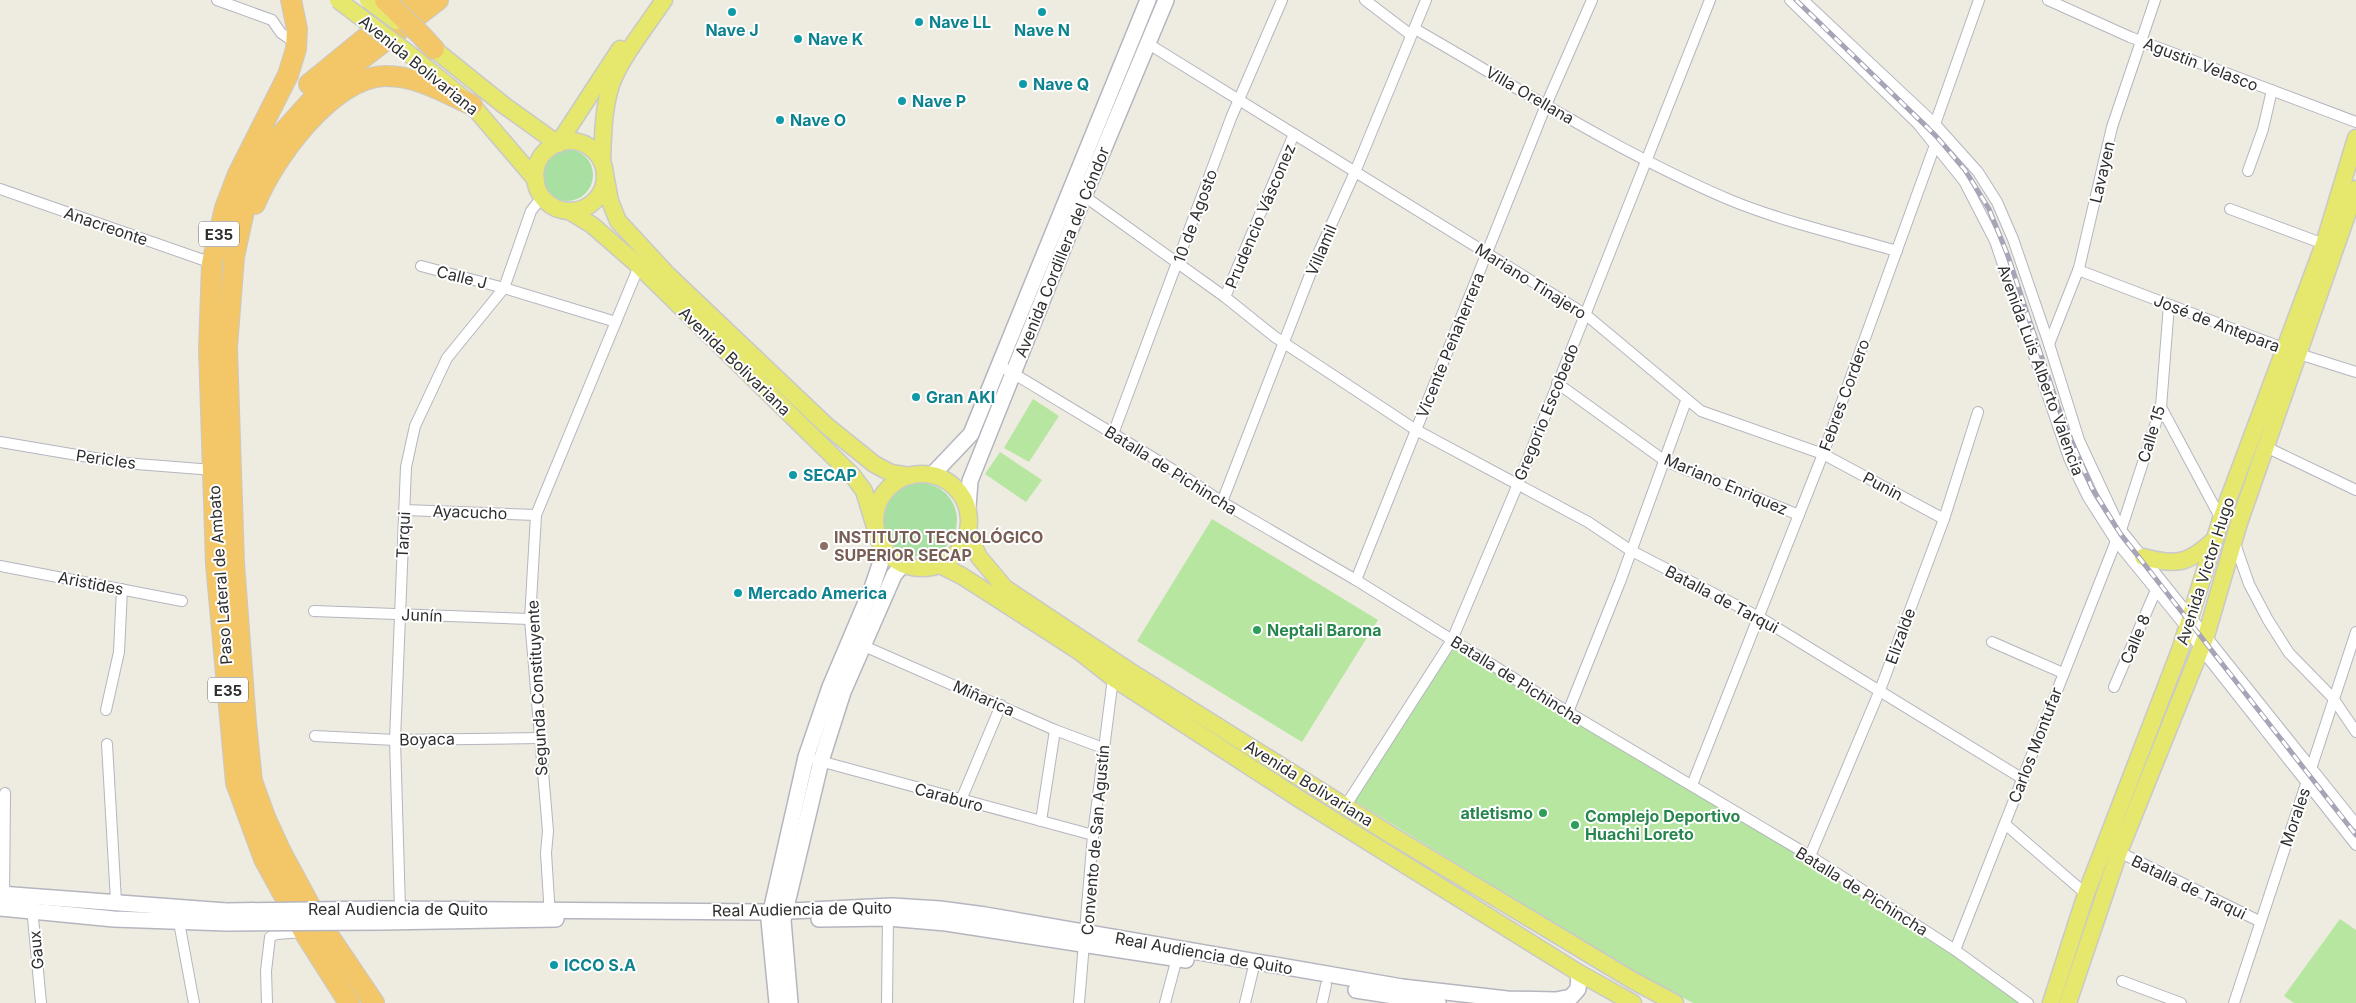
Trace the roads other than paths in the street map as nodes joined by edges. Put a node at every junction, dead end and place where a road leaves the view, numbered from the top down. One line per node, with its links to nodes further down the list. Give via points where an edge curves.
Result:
1 (217, 0): 26 (street, via 272,20 281,33)
2 (291, 0): 26 (highway)
3 (338, 0): 29 (main road, Avenida Bolivariana, bridge)
4 (368, 0): 24 (main road, Avenida Bolivariana, bridge)
5 (385, 0): 24 (highway, bridge)
6 (412, 0): 33 (highway, via 319,74)
7 (438, 0): 52 (highway, via 321,90 267,150 249,188)
8 (652, 0): 36 (main road)
9 (664, 0): 39 (main road, via 612,84 604,113)
10 (1148, 0): 67 (main road, Avenida Cordillera del Cóndor)
11 (1166, 0): 25 (main road, Avenida Cordillera del Cóndor)
12 (1282, 0): 28 (street, 10 de Agosto)
13 (1365, 0): 22 (street, Villa Orellana)
14 (1426, 0): 22 (street, Villamil)
15 (1592, 0): 30 (street, Vicente Peñaherrera)
16 (1710, 0): 38 (street, Gregorio Escobedo)
17 (1790, 0): 37 (street, Avenida Luis Alberto Valencia, via 1918,124)
18 (1804, 0): 32 (street, Avenida Luis Alberto Valencia)
19 (1979, 0): 32 (street, Febres Cordero)
20 (2048, 0): 23 (street, Agustin Velasco)
21 (2155, 0): 23 (street, Lavayen)
22 (1413, 32): 30 (street, Villa Orellana); 41 (street, Villamil)
23 (2140, 40): 27 (street, Agustin Velasco); 57 (street, Lavayen, via 2112,127)
24 (427, 42): 36 (main road, Avenida Bolivariana, via 505,106)
25 (1147, 43): 28 (street, Mariano Tinajero); 45 (main road, Avenida Cordillera del Cóndor)
26 (297, 44): 33 (highway, Paso Lateral de Ambato, via 288,75)
27 (2272, 90): 31 (street, Agustin Velasco); 40 (street)
28 (1239, 100): 34 (street, Mariano Tinajero); 54 (street, 10 de Agosto)
29 (472, 105): 42 (main road, Avenida Bolivariana); 52 (highway, via 425,82 386,76 363,80 334,98 295,138 261,190)
30 (1546, 105): 38 (street, Villa Orellana); 51 (street, Vicente Peñaherrera)
31 (2356, 122)
32 (1936, 124): 37 (street, Febres Cordero); 64 (street, Avenida Luis Alberto Valencia, via 1978,172 1997,202)
33 (261, 128): 53 (highway, Paso Lateral de Ambato / E35, via 225,208)
34 (1294, 134): 41 (street, Mariano Tinajero); 59 (street, Prudencio Vásconez)
35 (2356, 138): 49 (main road, Avenida Victor Hugo)
36 (558, 144): 39 (main road, via 568,141 588,146); 42 (main road, via 540,158)
37 (1935, 145): 50 (street, Febres Cordero); 96 (street, Avenida Luis Alberto Valencia, via 1964,181 1992,233 2069,458 2088,497)
38 (1646, 161): 50 (street, Villa Orellana, via 1731,200 1775,216); 61 (street, Gregorio Escobedo)
39 (604, 168): 48 (main road, via 604,186 599,196 591,204); 81 (main road, Avenida Bolivariana, via 618,222 668,274 827,426 867,459 891,473)
40 (2248, 171)
41 (1355, 172): 51 (street, Mariano Tinajero); 63 (street, Villamil)
42 (536, 180): 46 (main road, Avenida Bolivariana)
43 (0, 189): 53 (street, Anacreonte)
44 (2356, 189): 66 (main road, Avenida Victor Hugo)
45 (1084, 196): 54 (street); 67 (main road, Avenida Cordillera del Cóndor)
46 (542, 197): 48 (main road, Avenida Bolivariana, via 550,204); 58 (street, Tarqui, via 532,211)
47 (2230, 209): 49 (street)
48 (569, 211): 56 (main road, Avenida Bolivariana, via 592,225)
49 (2324, 244): 65 (main road, Avenida Victor Hugo)
50 (1897, 251): 77 (street, Febres Cordero)
51 (1486, 253): 61 (street, Mariano Tinajero); 73 (street, Vicente Peñaherrera)
52 (234, 257): 174 (highway, Paso Lateral de Ambato / E35, via 227,358 235,582 252,781 281,852 316,917)
53 (212, 263): 79 (highway, Paso Lateral de Ambato / E35, via 209,349)
54 (1178, 264): 59 (street); 74 (street, 10 de Agosto)
55 (421, 266): 58 (street, Calle J)
56 (640, 266): 62 (street, Segunda Constituyente); 91 (main road, Avenida Bolivariana, via 853,476 864,491)
57 (2078, 270): 60 (street, José de Antepara); 64 (street, Lavayen)
58 (504, 288): 62 (street, Calle J); 86 (street, Tarqui, via 447,358 415,426 406,467)
59 (1226, 297): 63 (street)
60 (2169, 305): 65 (street, José de Antepara); 71 (street, Calle 15)
61 (1585, 314): 69 (street, Gregorio Escobedo); 70 (street, Mariano Tinajero)
62 (616, 322): 87 (street, Segunda Constituyente)
63 (1283, 342): 73 (street, Batalla de Tarqui); 84 (street, Villamil)
64 (2049, 344): 92 (street, Avenida Luis Alberto Valencia, via 2078,440)
65 (2283, 348): 66 (street, José de Antepara); 90 (main road, Avenida Victor Hugo)
66 (2299, 354): 68 (street, José de Antepara); 76 (main road, Avenida Victor Hugo)
67 (1007, 370): 74 (street, Batalla de Pichincha); 80 (main road, Avenida Cordillera del Cóndor, via 971,434); 85 (main road, Avenida Cordillera del Cóndor, via 970,481)
68 (2356, 372)
69 (1557, 383): 78 (street, Mariano Enriquez); 82 (street, Gregorio Escobedo)
70 (1686, 401): 77 (street, Mariano Tinajero, via 1701,412); 78 (street)
71 (2161, 408): 90 (street); 92 (street, Calle 15)
72 (1978, 412): 89 (street, Elizalde)
73 (1416, 430): 82 (street, Batalla de Tarqui); 103 (street, Vicente Peñaherrera)
74 (1113, 434): 84 (street, Batalla de Pichincha)
75 (0, 442): 79 (street, Pericles, via 124,462)
76 (2266, 447): 83 (street); 95 (main road, Avenida Victor Hugo)
77 (1823, 454): 88 (street, Febres Cordero); 89 (street, Punin)
78 (1665, 461): 88 (street, Mariano Enriquez); 98 (street)
79 (213, 470): 160 (highway, Paso Lateral de Ambato / E35, via 216,564 236,783 264,859)
80 (932, 475): 81 (main road, Avenida Bolivariana); 85 (main road, Avenida Bolivariana, via 954,486)
81 (910, 476): 91 (main road, Avenida Bolivariana, via 890,487 883,496 878,507)
82 (1518, 484): 98 (street, Batalla de Tarqui, via 1588,522); 113 (street, Gregorio Escobedo)
83 (2356, 490)
84 (1222, 502): 103 (street, Batalla de Pichincha)
85 (968, 507): 93 (main road, Avenida Bolivariana)
86 (405, 510): 87 (street, Ayacucho); 108 (street, Tarqui)
87 (536, 515): 110 (street, Segunda Constituyente)
88 (1799, 515): 109 (street, Febres Cordero)
89 (1944, 519): 120 (street, Elizalde)
90 (2221, 519): 94 (main road, Avenida Victor Hugo)
91 (876, 530): 97 (main road, Avenida Bolivariana)
92 (2121, 530): 99 (street, Avenida Luis Alberto Valencia)
93 (968, 534): 101 (main road, via 962,547); 140 (main road, Avenida Bolivariana, via 979,557 1005,588 1128,670)
94 (2214, 540): 99 (main road, via 2192,558 2177,563); 111 (main road, Avenida Victor Hugo)
95 (2233, 540): 115 (main road, Avenida Victor Hugo); 121 (street, via 2249,584 2268,620 2289,653)
96 (2116, 541): 105 (street, Avenida Luis Alberto Valencia); 117 (street, Carlos Montufar)
97 (885, 550): 100 (main road, Avenida Bolivariana); 132 (main road, via 830,687)
98 (1630, 550): 109 (street, Batalla de Tarqui); 124 (street)
99 (2143, 557): 111 (street, Avenida Luis Alberto Valencia)
100 (903, 564): 101 (main road, via 922,568); 116 (main road, via 894,575)
101 (940, 565): 118 (main road, Avenida Bolivariana, via 1080,652)
102 (0, 566): 104 (street, Aristides)
103 (1356, 580): 113 (street, Batalla de Pichincha)
104 (122, 589): 106 (street, Aristides); 123 (street, via 119,652)
105 (2156, 590): 111 (street, Avenida Luis Alberto Valencia); 119 (street, Calle 8)
106 (182, 601)
107 (314, 611): 108 (street, Junín)
108 (400, 614): 110 (street, Junín); 129 (street, Tarqui)
109 (1759, 617): 120 (street, Batalla de Tarqui); 137 (street, Febres Cordero)
110 (530, 619): 128 (street, Segunda Constituyente)
111 (2189, 622): 115 (street, Avenida Luis Alberto Valencia); 149 (main road, Avenida Victor Hugo)
112 (2356, 632): 121 (street, Morales)
113 (1452, 640): 124 (street, Batalla de Pichincha); 140 (street, Gregorio Escobedo)
114 (1992, 642): 117 (street)
115 (2204, 642): 134 (street, Avenida Luis Alberto Valencia); 136 (street, Avenida Luis Alberto Valencia); 147 (main road, Avenida Victor Hugo)
116 (864, 646): 122 (street, Miñarica); 133 (main road, via 843,692)
117 (2063, 673): 135 (street, Carlos Montufar)
118 (1113, 678): 131 (street, Convento de San Agustín); 165 (main road, Avenida Bolivariana, via 1301,800)
119 (2114, 687)
120 (1880, 690): 135 (street, Batalla de Tarqui); 148 (street, Elizalde)
121 (2333, 698): 126 (street); 134 (street, Morales)
122 (1001, 705): 125 (street, Miñarica); 139 (street)
123 (106, 710)
124 (1568, 712): 137 (street, Batalla de Pichincha)
125 (1055, 730): 131 (street, Miñarica); 141 (street)
126 (2356, 732)
127 (315, 736): 129 (street, Boyaca)
128 (539, 738): 129 (street, Boyaca); 154 (street, Segunda Constituyente, via 548,831 546,853)
129 (395, 740): 153 (street, Tarqui)
130 (107, 744): 151 (street)
131 (1103, 748): 144 (street, Convento de San Agustín)
132 (806, 757): 133 (street, Caraburo); 145 (main road)
133 (821, 761): 139 (street, Caraburo); 145 (main road)
134 (2311, 769): 136 (street, Morales); 143 (street, Avenida Luis Alberto Valencia)
135 (2023, 779): 142 (street, Carlos Montufar)
136 (2306, 783): 146 (street, Avenida Luis Alberto Valencia); 159 (street, Morales)
137 (1692, 785): 148 (street, Batalla de Pichincha)
138 (5, 793): 150 (street)
139 (961, 800): 141 (street, Caraburo)
140 (1346, 805): 184 (main road, Avenida Bolivariana, via 1391,835)
141 (1041, 821): 144 (street, Caraburo)
142 (2005, 824): 149 (street); 162 (street, Carlos Montufar)
143 (2356, 824)
144 (1093, 835): 161 (street, Convento de San Agustín)
145 (794, 842): 157 (main road)
146 (2356, 845)
147 (2119, 852): 159 (street, Batalla de Tarqui); 187 (main road, Avenida Victor Hugo)
148 (1810, 856): 162 (street, Batalla de Pichincha)
149 (2086, 894): 186 (main road, Avenida Victor Hugo)
150 (2, 901): 152 (main road, Real Audiencia de Quito)
151 (116, 902): 152 (main road, Real Audiencia de Quito); 155 (main road, Real Audiencia de Quito)
152 (32, 904): 155 (main road, Real Audiencia de Quito, via 114,919); 170 (street, Gaux)
153 (400, 909): 154 (main road, Real Audiencia de Quito); 156 (main road, Real Audiencia de Quito)
154 (550, 914): 156 (main road, Real Audiencia de Quito); 157 (main road, Real Audiencia de Quito)
155 (178, 915): 156 (main road, Real Audiencia de Quito, bridge); 171 (street)
156 (382, 915)
157 (777, 915): 158 (main road, Real Audiencia de Quito); 161 (main road, Real Audiencia de Quito, via 892,906 940,909); 175 (main road); 176 (main road)
158 (888, 918): 161 (main road, Real Audiencia de Quito); 177 (street)
159 (2259, 921): 189 (street, Morales)
160 (304, 932): 172 (street, via 270,937); 173 (highway, Paso Lateral de Ambato / E35)
161 (1086, 938): 163 (main road, Real Audiencia de Quito); 169 (main road, Real Audiencia de Quito, via 1402,987 1507,999); 178 (street, Convento de San Agustín)
162 (1955, 950): 185 (street, Batalla de Pichincha)
163 (1177, 958): 164 (main road, Real Audiencia de Quito); 179 (street)
164 (1253, 970): 167 (main road, Real Audiencia de Quito); 180 (street)
165 (1579, 973): 169 (main road, Real Audiencia de Quito, via 1578,989); 183 (main road, Avenida Bolivariana)
166 (2122, 981): 188 (street)
167 (1326, 985): 168 (main road, Real Audiencia de Quito); 181 (street)
168 (1409, 1001): 182 (main road, Real Audiencia de Quito)
169 (1565, 1001)
170 (41, 1003)
171 (194, 1003)
172 (267, 1003)
173 (349, 1003)
174 (374, 1003)
175 (776, 1003)
176 (790, 1003)
177 (887, 1003)
178 (1080, 1003)
179 (1165, 1003)
180 (1245, 1003)
181 (1322, 1003)
182 (1438, 1003)
183 (1633, 1003)
184 (1675, 1003)
185 (2028, 1003)
186 (2051, 1003)
187 (2068, 1003)
188 (2181, 1003)
189 (2234, 1003)

